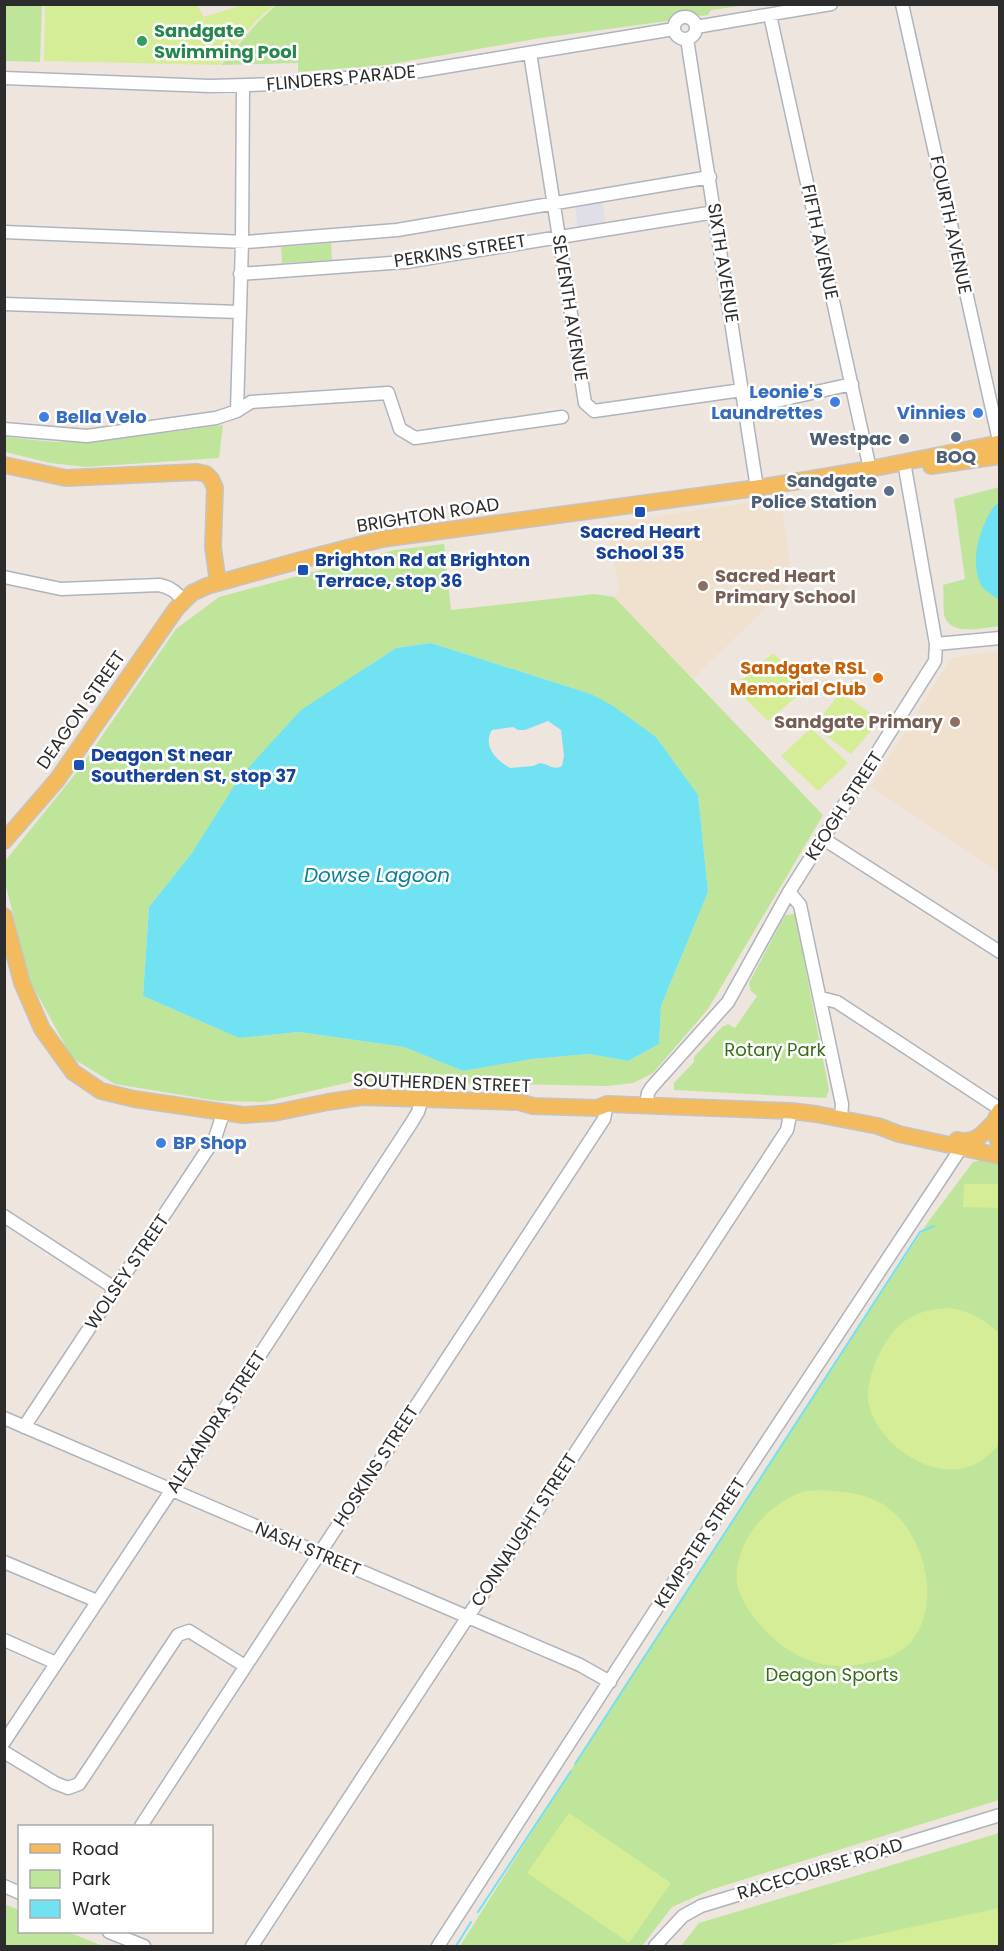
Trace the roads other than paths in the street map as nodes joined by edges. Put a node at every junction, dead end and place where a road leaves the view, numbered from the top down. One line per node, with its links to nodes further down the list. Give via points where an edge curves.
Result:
1 (831, 4): 3 (street)
2 (902, 4): 25 (street, FOURTH AVENUE)
3 (770, 15): 4 (street); 19 (street, FIFTH AVENUE)
4 (696, 27): 5 (street, via 686,17 679,19); 6 (street)
5 (674, 29): 6 (street, via 677,36); 7 (street, FLINDERS PARADE)
6 (687, 39): 10 (street, SIXTH AVENUE)
7 (530, 53): 9 (street, FLINDERS PARADE, via 420,71); 11 (street, SEVENTH AVENUE)
8 (4, 78): 9 (street, FLINDERS PARADE)
9 (243, 86): 15 (street)
10 (710, 177): 11 (street, PERKINS STREET); 12 (street, SIXTH AVENUE)
11 (553, 204): 14 (street, SEVENTH AVENUE); 15 (street, PERKINS STREET, via 398,230)
12 (715, 212): 14 (street, PERKINS STREET); 20 (street, SIXTH AVENUE)
13 (4, 232): 15 (street, PERKINS STREET)
14 (558, 236): 16 (street, PERKINS STREET, via 405,262); 20 (street, SEVENTH AVENUE, via 585,403 594,411)
15 (242, 242): 16 (street)
16 (240, 274): 18 (street)
17 (4, 304): 18 (street)
18 (239, 312): 22 (street)
19 (852, 384): 21 (street); 29 (street, FIFTH AVENUE)
20 (742, 390): 21 (street, SIXTH AVENUE)
21 (745, 408): 30 (street, SIXTH AVENUE)
22 (237, 411): 23 (street, via 251,402 388,393 400,429 415,438); 24 (street, via 216,418 87,436)
23 (562, 417)
24 (4, 429)
25 (999, 444): 28 (main road, BRIGHTON ROAD)
26 (999, 456): 28 (main road, BRIGHTON ROAD)
27 (4, 465): 32 (main road, via 66,478 206,474 215,488 213,547)
28 (905, 465): 29 (main road, BRIGHTON ROAD); 35 (street, KEOGH STREET)
29 (870, 469): 30 (main road, BRIGHTON ROAD)
30 (757, 488): 32 (main road, BRIGHTON ROAD, via 382,539)
31 (4, 577): 33 (street, via 61,589 159,585 168,587)
32 (218, 583): 33 (main road, BRIGHTON ROAD)
33 (183, 600): 37 (main road, DEAGON STREET, via 57,780)
34 (999, 638): 35 (street)
35 (936, 644): 36 (street, KEOGH STREET, via 932,669)
36 (822, 838): 38 (street, KEOGH STREET); 40 (street)
37 (5, 844)
38 (789, 892): 41 (street, via 800,905); 44 (street, via 728,1002 651,1088)
39 (5, 918): 46 (main road, SOUTHERDEN STREET, via 21,983 48,1038 73,1072 100,1091)
40 (999, 952)
41 (821, 998): 47 (street, via 837,1002); 48 (street, via 842,1104)
42 (422, 1099): 43 (main road, SOUTHERDEN STREET, via 597,1108); 46 (main road, SOUTHERDEN STREET, via 350,1098 260,1115); 56 (street, ALEXANDRA STREET, via 418,1112)
43 (607, 1104): 44 (main road, SOUTHERDEN STREET); 57 (street, HOSKINS STREET, via 604,1119)
44 (646, 1106): 45 (main road, SOUTHERDEN STREET)
45 (791, 1112): 48 (main road, SOUTHERDEN STREET); 60 (street, CONNAUGHT STREET, via 787,1130)
46 (223, 1114): 53 (street, WOLSEY STREET, via 215,1138)
47 (998, 1114): 49 (main road, via 994,1130); 50 (main road, via 976,1140)
48 (841, 1119): 50 (main road, SOUTHERDEN STREET, via 901,1126)
49 (999, 1144)
50 (962, 1145): 51 (main road, SOUTHERDEN STREET); 64 (street, KEMPSTER STREET)
51 (999, 1156)
52 (4, 1216): 53 (street)
53 (116, 1289): 55 (street, WOLSEY STREET)
54 (4, 1419): 55 (street, NASH STREET)
55 (24, 1428): 56 (street, NASH STREET)
56 (172, 1491): 57 (street, NASH STREET); 59 (street, ALEXANDRA STREET)
57 (319, 1554): 60 (street, NASH STREET); 63 (street, HOSKINS STREET)
58 (4, 1562): 59 (street)
59 (97, 1601): 62 (street, ALEXANDRA STREET)
60 (467, 1618): 64 (street, NASH STREET, via 580,1665); 73 (street, CONNAUGHT STREET)
61 (4, 1640): 62 (street)
62 (56, 1663): 65 (street, ALEXANDRA STREET)
63 (246, 1666): 66 (street, via 189,1631 178,1635 79,1784 68,1788); 68 (street, HOSKINS STREET)
64 (610, 1682): 74 (street, KEMPSTER STREET)
65 (4, 1742)
66 (4, 1752)
67 (999, 1815): 75 (street, RACECOURSE ROAD, via 701,1906 678,1920)
68 (142, 1825)
69 (4, 1886): 70 (street)
70 (18, 1892)
71 (111, 1933): 72 (street)
72 (144, 1947)
73 (252, 1947)
74 (438, 1947)
75 (655, 1947)

